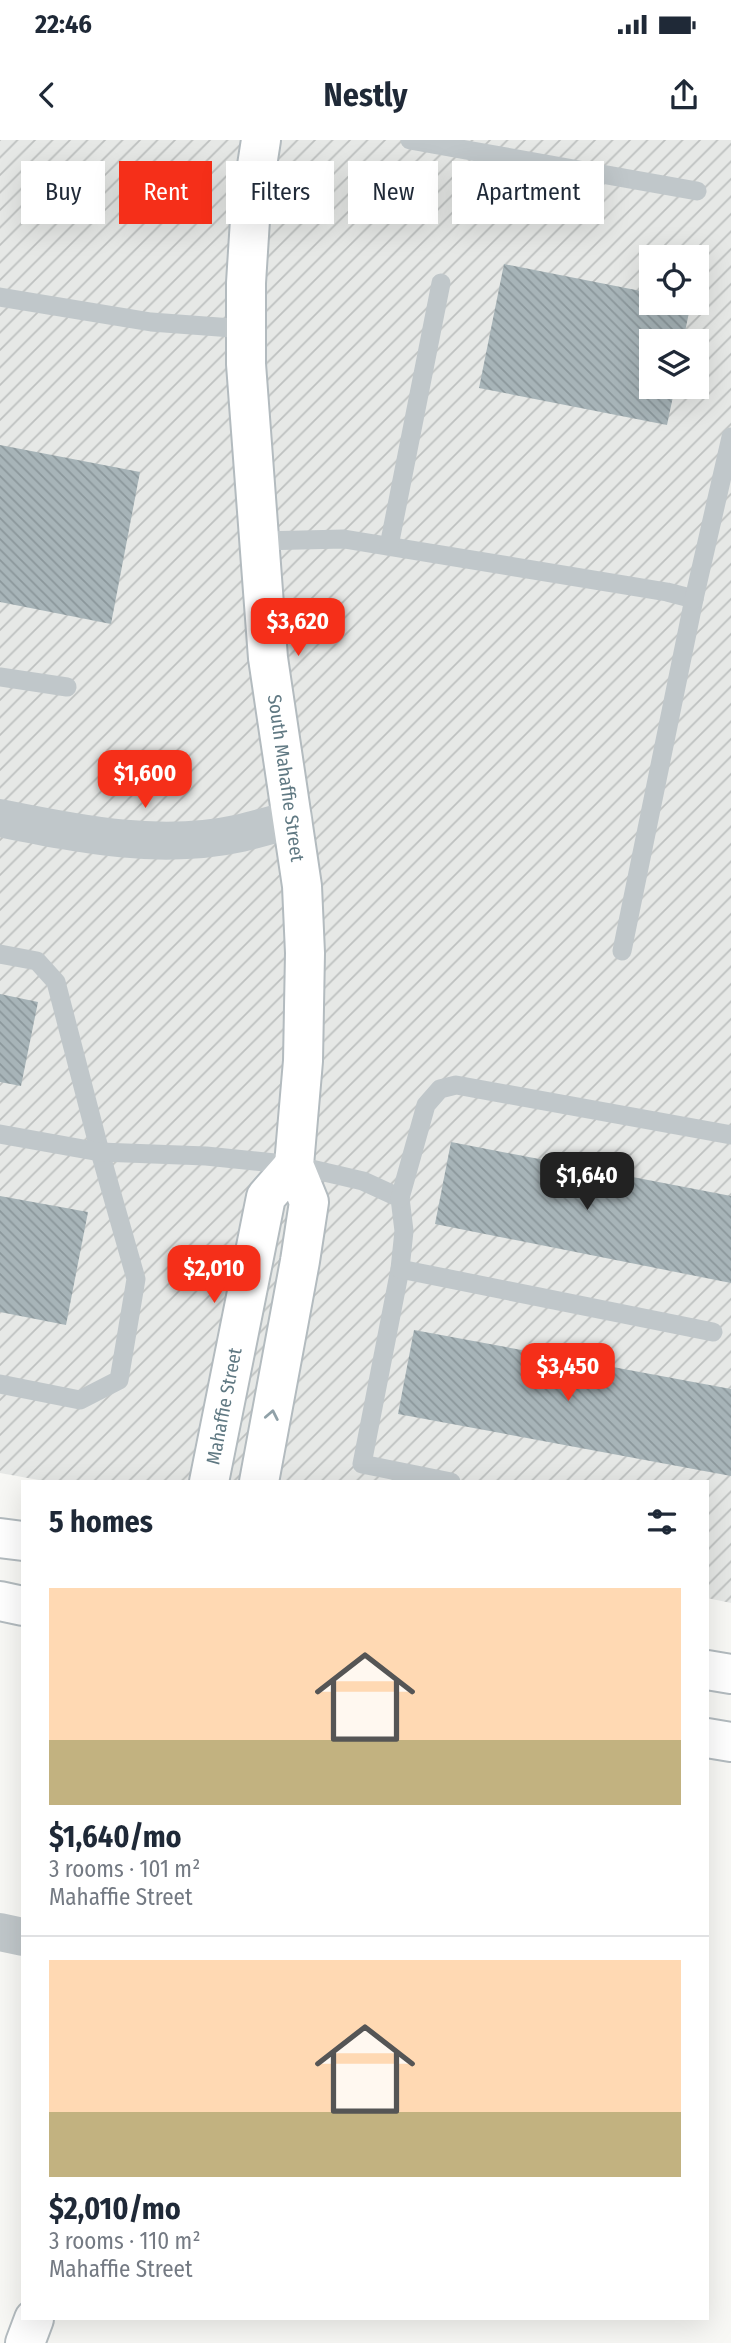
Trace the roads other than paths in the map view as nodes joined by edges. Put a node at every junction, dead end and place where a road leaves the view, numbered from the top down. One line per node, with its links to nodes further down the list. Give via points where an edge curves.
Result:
1 (261, 140): 6 (street, South Mahaffie Street, via 251,205)
2 (410, 140): 3 (lane)
3 (697, 191)
4 (442, 283): 9 (lane)
5 (0, 297): 6 (lane, via 152,322)
6 (246, 329): 8 (street, South Mahaffie Street)
7 (731, 437): 10 (lane)
8 (259, 541): 9 (lane, via 344,539); 14 (street, South Mahaffie Street, via 268,658)
9 (389, 546): 10 (lane)
10 (694, 599): 15 (lane)
11 (0, 677): 12 (lane)
12 (67, 687)
13 (0, 818): 14 (street, via 86,835 155,841 239,834)
14 (293, 819): 20 (street, South Mahaffie Street, via 305,953 303,1061)
15 (622, 951)
16 (0, 954): 19 (lane, via 37,961 56,982)
17 (0, 1134): 19 (lane)
18 (731, 1135): 21 (lane, via 456,1085 440,1089 426,1105)
19 (100, 1152): 20 (lane); 24 (lane, via 136,1279 119,1380 80,1400)
20 (294, 1165): 21 (lane, via 363,1181); 25 (street, Mahaffie Street, via 265,1197); 26 (street, one-way to 20, via 309,1202)
21 (400, 1198): 22 (lane, via 404,1231)
22 (400, 1269): 23 (lane); 27 (lane, via 362,1464)
23 (713, 1332)
24 (0, 1384)
25 (209, 1480)
26 (259, 1480)
27 (441, 1480)
28 (0, 1538): 29 (street)
29 (21, 1541)
30 (0, 1601): 31 (street)
31 (21, 1606)
32 (709, 1670): 33 (street)
33 (731, 1674)
34 (709, 1738): 35 (street)
35 (731, 1742)
36 (0, 1932): 37 (street)
37 (21, 1937)
38 (34, 2320): 39 (street)
39 (25, 2343)

